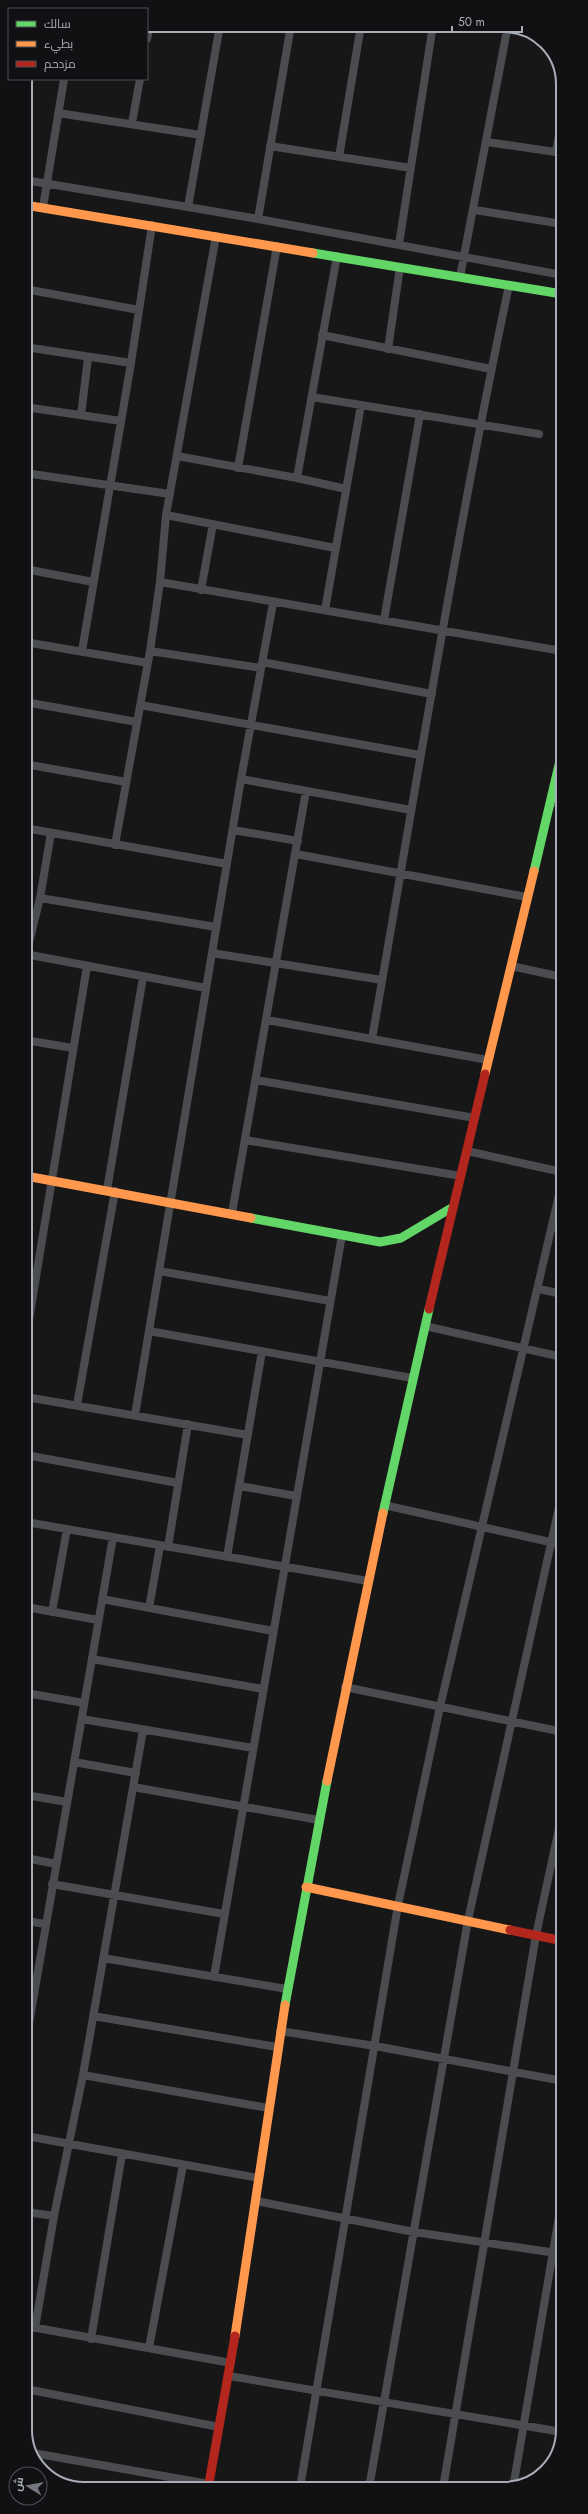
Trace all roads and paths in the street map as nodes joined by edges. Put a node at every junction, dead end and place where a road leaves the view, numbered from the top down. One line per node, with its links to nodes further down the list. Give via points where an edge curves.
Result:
1 (219, 32): 10 (street)
2 (290, 32): 12 (street)
3 (359, 32): 14 (street)
4 (432, 32): 15 (street)
5 (506, 32): 11 (street)
6 (64, 80): 8 (street)
7 (140, 80): 9 (street)
8 (58, 113): 9 (street); 17 (street)
9 (132, 123): 10 (street)
10 (201, 135): 20 (street)
11 (488, 142): 13 (street); 21 (street)
12 (270, 146): 14 (street); 22 (street)
13 (556, 152)
14 (339, 157): 15 (street)
15 (412, 168): 26 (street)
16 (32, 181): 17 (street)
17 (47, 184): 19 (street); 20 (street)
18 (32, 205): 19 (street)
19 (43, 207): 24 (street)
20 (188, 207): 22 (street)
21 (475, 210): 23 (street); 29 (street)
22 (258, 219): 26 (street)
23 (556, 223)
24 (152, 225): 25 (street); 36 (street)
25 (216, 236): 27 (street); 51 (street)
26 (398, 244): 29 (street)
27 (277, 246): 28 (street); 52 (street)
28 (337, 256): 30 (street); 37 (street)
29 (465, 256): 31 (street); 32 (street)
30 (400, 267): 32 (street); 39 (street)
31 (556, 275)
32 (460, 277): 33 (street)
33 (509, 285): 35 (street); 42 (street)
34 (32, 290): 36 (street)
35 (556, 293)
36 (139, 310): 41 (street)
37 (322, 335): 39 (street); 43 (street)
38 (32, 348): 40 (street)
39 (388, 349): 42 (street)
40 (88, 358): 41 (street); 47 (street)
41 (131, 363): 48 (street)
42 (491, 369): 49 (street)
43 (312, 397): 44 (street); 54 (street)
44 (361, 405): 46 (street); 56 (street)
45 (32, 408): 47 (street)
46 (420, 414): 49 (street); 67 (street)
47 (81, 415): 48 (street)
48 (121, 421): 55 (street)
49 (482, 425): 50 (street); 68 (street)
50 (539, 434)
51 (177, 456): 52 (street); 57 (street)
52 (238, 468): 54 (street)
53 (32, 474): 55 (street)
54 (297, 478): 56 (street)
55 (110, 485): 57 (street); 62 (street)
56 (346, 489): 60 (street)
57 (170, 494): 58 (street)
58 (166, 515): 59 (street); 63 (street)
59 (213, 524): 60 (street); 64 (street)
60 (335, 548): 66 (street)
61 (32, 570): 62 (street)
62 (93, 582): 71 (street)
63 (160, 582): 64 (street); 72 (street)
64 (201, 590): 65 (street)
65 (273, 603): 66 (street); 74 (street)
66 (325, 610): 67 (street)
67 (384, 620): 68 (street)
68 (444, 630): 70 (street); 75 (street)
69 (32, 643): 71 (street)
70 (556, 650)
71 (82, 651): 73 (street)
72 (150, 651): 73 (street); 74 (street)
73 (148, 663): 77 (street)
74 (261, 665): 75 (street); 79 (street)
75 (432, 694): 80 (street)
76 (32, 703): 78 (street)
77 (140, 705): 78 (street); 79 (street)
78 (137, 722): 84 (street)
79 (251, 723): 80 (street); 83 (street)
80 (420, 755): 88 (street)
81 (32, 765): 84 (street)
82 (556, 777): 86 (street)
83 (241, 779): 85 (street); 90 (street)
84 (126, 782): 93 (street)
85 (306, 791): 88 (street); 92 (street)
86 (550, 802): 87 (street); 97 (street)
87 (556, 803)
88 (411, 810): 96 (street)
89 (32, 829): 91 (street)
90 (233, 830): 92 (street); 95 (street)
91 (51, 833): 93 (street); 98 (street)
92 (298, 842): 94 (street)
93 (115, 845): 95 (street)
94 (296, 854): 96 (street); 103 (street)
95 (227, 864): 99 (street)
96 (400, 873): 97 (street); 108 (street)
97 (527, 897): 105 (street)
98 (40, 898): 99 (street); 100 (street)
99 (216, 927): 101 (street)
100 (32, 931)
101 (212, 953): 103 (street); 109 (street)
102 (32, 957): 104 (street)
103 (277, 964): 108 (street); 110 (street)
104 (87, 966): 106 (street); 113 (street)
105 (511, 966): 107 (street); 114 (street)
106 (143, 976): 109 (street); 123 (street)
107 (556, 976)
108 (382, 980): 111 (street)
109 (206, 988): 124 (street)
110 (267, 1020): 111 (street); 115 (street)
111 (372, 1039): 114 (street)
112 (32, 1041): 113 (street)
113 (73, 1048): 122 (street)
114 (488, 1060): 116 (street)
115 (256, 1080): 116 (street); 117 (street)
116 (475, 1118): 118 (street)
117 (245, 1140): 120 (street); 127 (street)
118 (467, 1151): 119 (street); 120 (street)
119 (556, 1171)
120 (461, 1176): 125 (street)
121 (32, 1177): 122 (street)
122 (51, 1180): 123 (street); 132 (street)
123 (111, 1190): 124 (street); 142 (street)
124 (171, 1202): 127 (street); 129 (street)
125 (453, 1207): 128 (street, via 402,1238 390,1241); 134 (street)
126 (556, 1210): 130 (street)
127 (232, 1213): 128 (street)
128 (342, 1234): 133 (street)
129 (159, 1271): 133 (street); 135 (street)
130 (539, 1289): 131 (street); 136 (street)
131 (556, 1293)
132 (32, 1300)
133 (330, 1302): 139 (street)
134 (425, 1326): 136 (street); 140 (street)
135 (149, 1331): 137 (street); 143 (street)
136 (525, 1349): 138 (street); 153 (street)
137 (262, 1351): 139 (street); 145 (street)
138 (556, 1356)
139 (320, 1362): 140 (street); 149 (street)
140 (412, 1378): 150 (street)
141 (32, 1397): 142 (street)
142 (77, 1405): 143 (street)
143 (135, 1415): 144 (street)
144 (188, 1424): 145 (street); 147 (street)
145 (248, 1435): 148 (street)
146 (32, 1456): 147 (street)
147 (178, 1483): 158 (street)
148 (240, 1486): 149 (street); 159 (street)
149 (296, 1496): 160 (street)
150 (384, 1505): 153 (street); 161 (street)
151 (556, 1518): 156 (street)
152 (32, 1523): 154 (street)
153 (482, 1527): 156 (street); 173 (street)
154 (67, 1529): 155 (street); 165 (street)
155 (113, 1537): 158 (street); 162 (street)
156 (550, 1542): 157 (street); 175 (street)
157 (556, 1543)
158 (164, 1546): 159 (street); 164 (street)
159 (227, 1557): 160 (street)
160 (284, 1567): 161 (street); 167 (street)
161 (368, 1581): 169 (street)
162 (102, 1599): 164 (street); 166 (street)
163 (32, 1608): 165 (street)
164 (149, 1608): 167 (street)
165 (52, 1612): 166 (street)
166 (98, 1620): 168 (street)
167 (273, 1631): 170 (street)
168 (92, 1659): 170 (street); 172 (street)
169 (346, 1687): 173 (street); 185 (street)
170 (263, 1690): 178 (street)
171 (32, 1694): 172 (street)
172 (84, 1703): 174 (street)
173 (440, 1707): 175 (street); 192 (street)
174 (82, 1719): 176 (street); 179 (street)
175 (511, 1722): 177 (street); 194 (street)
176 (143, 1730): 178 (street); 180 (street)
177 (556, 1731)
178 (253, 1748): 184 (street)
179 (74, 1762): 180 (street); 183 (street)
180 (136, 1773): 181 (street)
181 (134, 1787): 184 (street); 191 (street)
182 (32, 1795): 183 (street)
183 (67, 1802): 188 (street)
184 (242, 1808): 185 (street); 193 (street)
185 (319, 1820): 190 (street)
186 (556, 1842): 197 (street)
187 (32, 1859): 188 (street)
188 (56, 1864): 189 (street)
189 (52, 1884): 191 (street); 196 (street)
190 (306, 1887): 192 (street); 201 (street)
191 (114, 1895): 193 (street); 199 (street)
192 (398, 1905): 194 (street); 205 (street)
193 (224, 1914): 200 (street)
194 (468, 1920): 197 (street); 207 (street)
195 (32, 1922): 196 (street)
196 (45, 1924): 202 (street)
197 (536, 1935): 198 (street); 208 (street)
198 (556, 1939)
199 (103, 1958): 200 (street); 203 (street)
200 (214, 1977): 201 (street)
201 (287, 1989): 204 (street)
202 (32, 1991)
203 (93, 2016): 206 (street); 209 (street)
204 (280, 2031): 205 (street); 206 (street)
205 (375, 2046): 207 (street); 220 (street)
206 (277, 2047): 211 (street)
207 (444, 2058): 208 (street); 221 (street)
208 (514, 2071): 210 (street); 223 (street)
209 (83, 2075): 211 (street); 213 (street)
210 (556, 2080)
211 (268, 2108): 216 (street)
212 (32, 2137): 213 (street)
213 (68, 2144): 214 (street); 219 (street)
214 (122, 2154): 215 (street); 228 (street)
215 (182, 2164): 216 (street); 229 (street)
216 (259, 2178): 217 (street)
217 (256, 2201): 220 (street); 230 (street)
218 (32, 2213): 219 (street)
219 (54, 2216): 227 (street)
220 (346, 2217): 221 (street); 233 (street)
221 (414, 2232): 223 (street); 234 (street)
222 (556, 2235): 224 (street)
223 (485, 2242): 224 (street); 235 (street)
224 (553, 2252): 225 (street); 237 (street)
225 (556, 2253)
226 (32, 2327): 227 (street)
227 (35, 2328): 228 (street)
228 (91, 2340): 229 (street)
229 (149, 2348): 230 (street)
230 (231, 2363): 231 (street)
231 (229, 2376): 233 (street); 236 (street)
232 (32, 2390): 236 (street)
233 (317, 2391): 234 (street); 243 (street)
234 (383, 2401): 235 (street); 244 (street)
235 (456, 2413): 237 (street); 245 (street)
236 (219, 2426): 242 (street)
237 (523, 2426): 238 (street); 240 (street)
238 (556, 2431)
239 (38, 2454): 241 (street)
240 (514, 2481)
241 (188, 2482)
242 (210, 2482)
243 (301, 2482)
244 (370, 2482)
245 (444, 2482)

